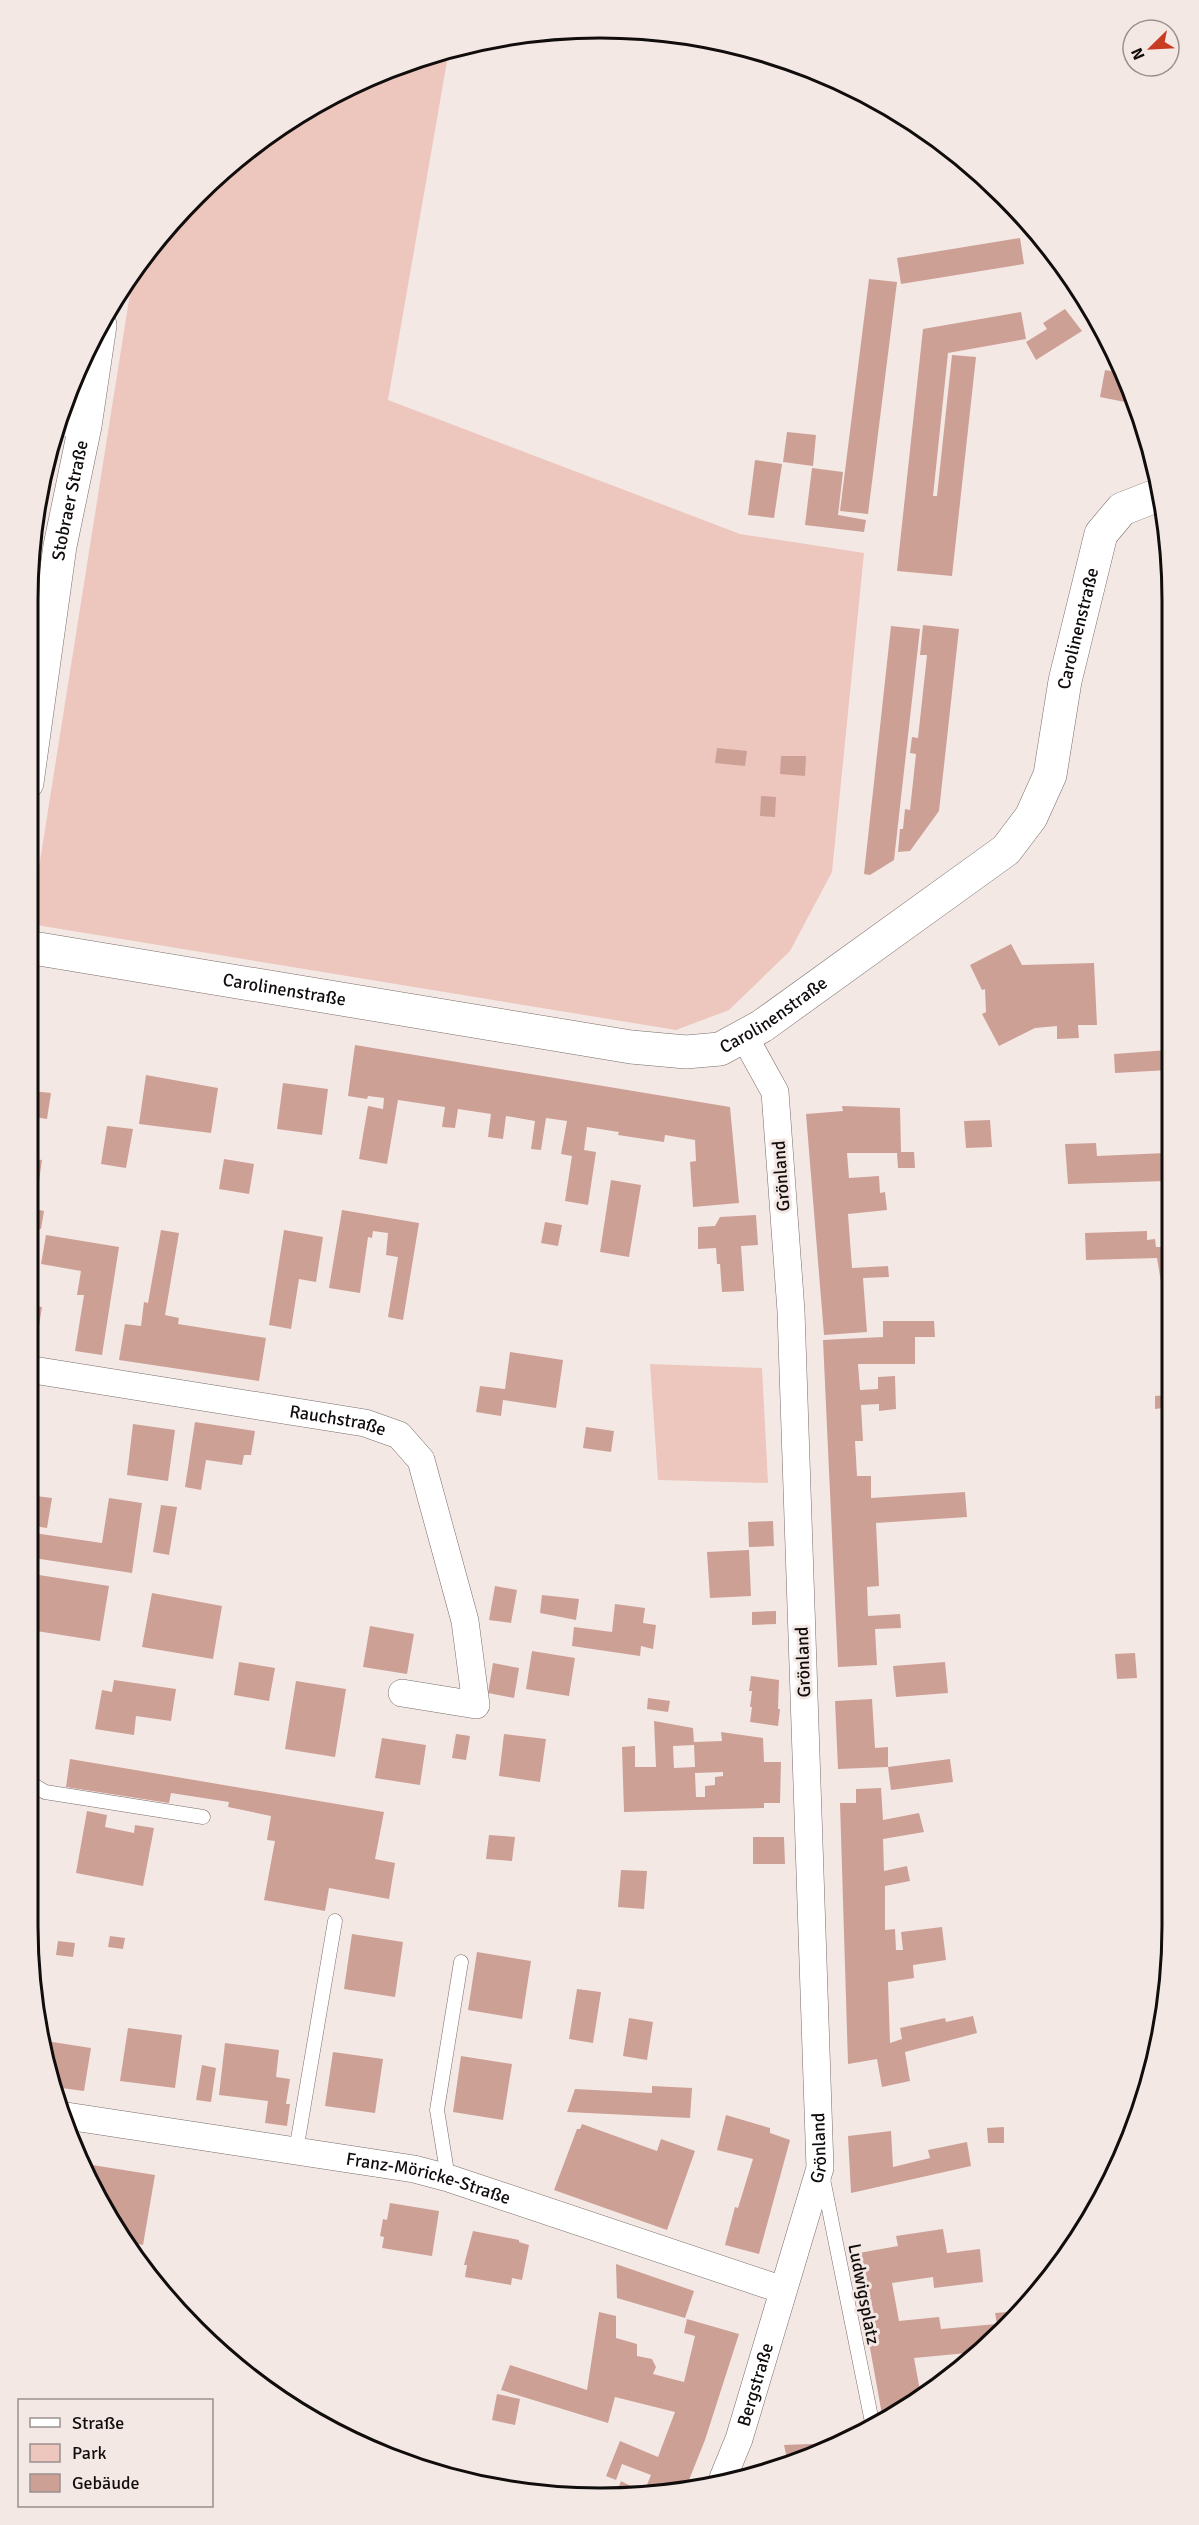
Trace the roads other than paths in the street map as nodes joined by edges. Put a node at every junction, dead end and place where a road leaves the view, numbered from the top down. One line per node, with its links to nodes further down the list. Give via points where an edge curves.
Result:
1 (89, 365): 2 (street, Stobraer Straße)
2 (72, 424): 4 (street, Stobraer Straße)
3 (1152, 498): 6 (street, Carolinenstraße, via 1122,508 1101,534 1065,681 1050,775 1032,817 1006,850 843,970)
4 (38, 704)
5 (38, 948): 6 (street, Carolinenstraße, via 631,1047 686,1052 720,1048)
6 (744, 1036): 15 (street, Grönland, via 775,1092 791,1311)
7 (38, 1371): 8 (street, Rauchstraße, via 365,1424 399,1435 421,1460 465,1621 476,1706)
8 (402, 1694)
9 (38, 1788): 10 (lane)
10 (203, 1817)
11 (335, 1921): 14 (lane)
12 (461, 1962): 16 (lane, via 437,2110)
13 (71, 2117): 14 (street, Franz-Möricke-Straße)
14 (296, 2151): 16 (street, Franz-Möricke-Straße)
15 (820, 2168): 17 (street, Grönland); 18 (lane, Ludwigsplatz)
16 (448, 2178): 17 (street, Franz-Möricke-Straße)
17 (783, 2290): 19 (street, Bergstraße, via 739,2439)
18 (871, 2417)
19 (725, 2473)

